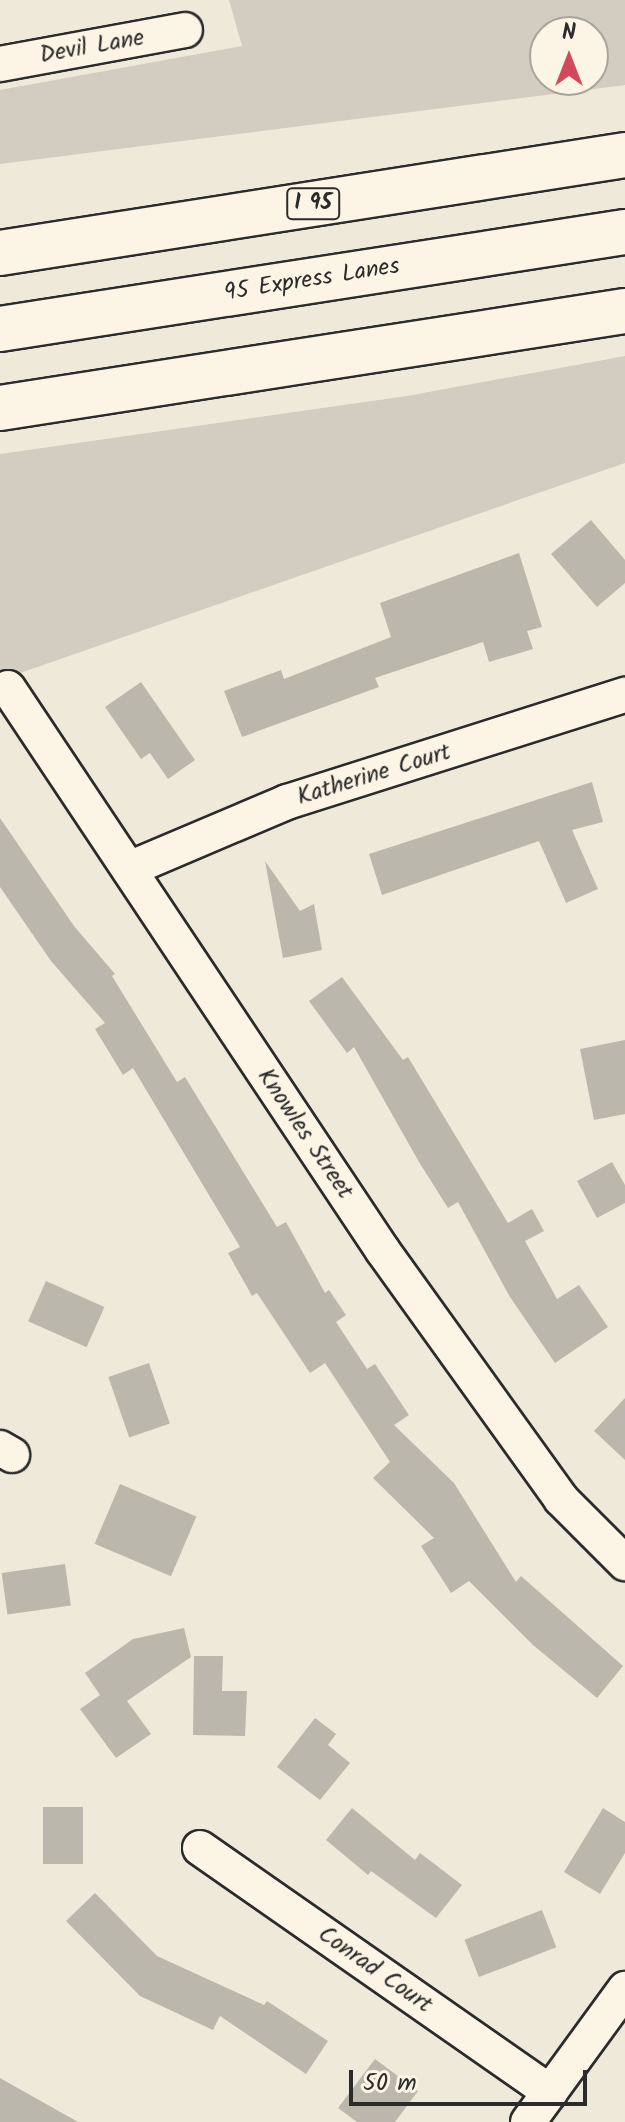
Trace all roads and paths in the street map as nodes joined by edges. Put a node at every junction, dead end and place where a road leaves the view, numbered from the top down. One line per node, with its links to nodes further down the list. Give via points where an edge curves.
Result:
1 (185, 30): 2 (street, Devil Lane)
2 (0, 64)
3 (625, 155): 5 (highway, I 95)
4 (625, 232): 7 (highway, 95 Express Lanes)
5 (0, 253)
6 (625, 311): 8 (highway)
7 (0, 329)
8 (0, 408)
9 (8, 688): 11 (street, Knowles Street)
10 (625, 695): 11 (street, Katherine Court, via 287,802)
11 (129, 869): 12 (street, Knowles Street, via 419,1300 561,1499)
12 (625, 1563)
13 (200, 1848): 15 (street, Conrad Court)
14 (625, 1989): 15 (street)
15 (550, 2092): 16 (street)
16 (528, 2122)

